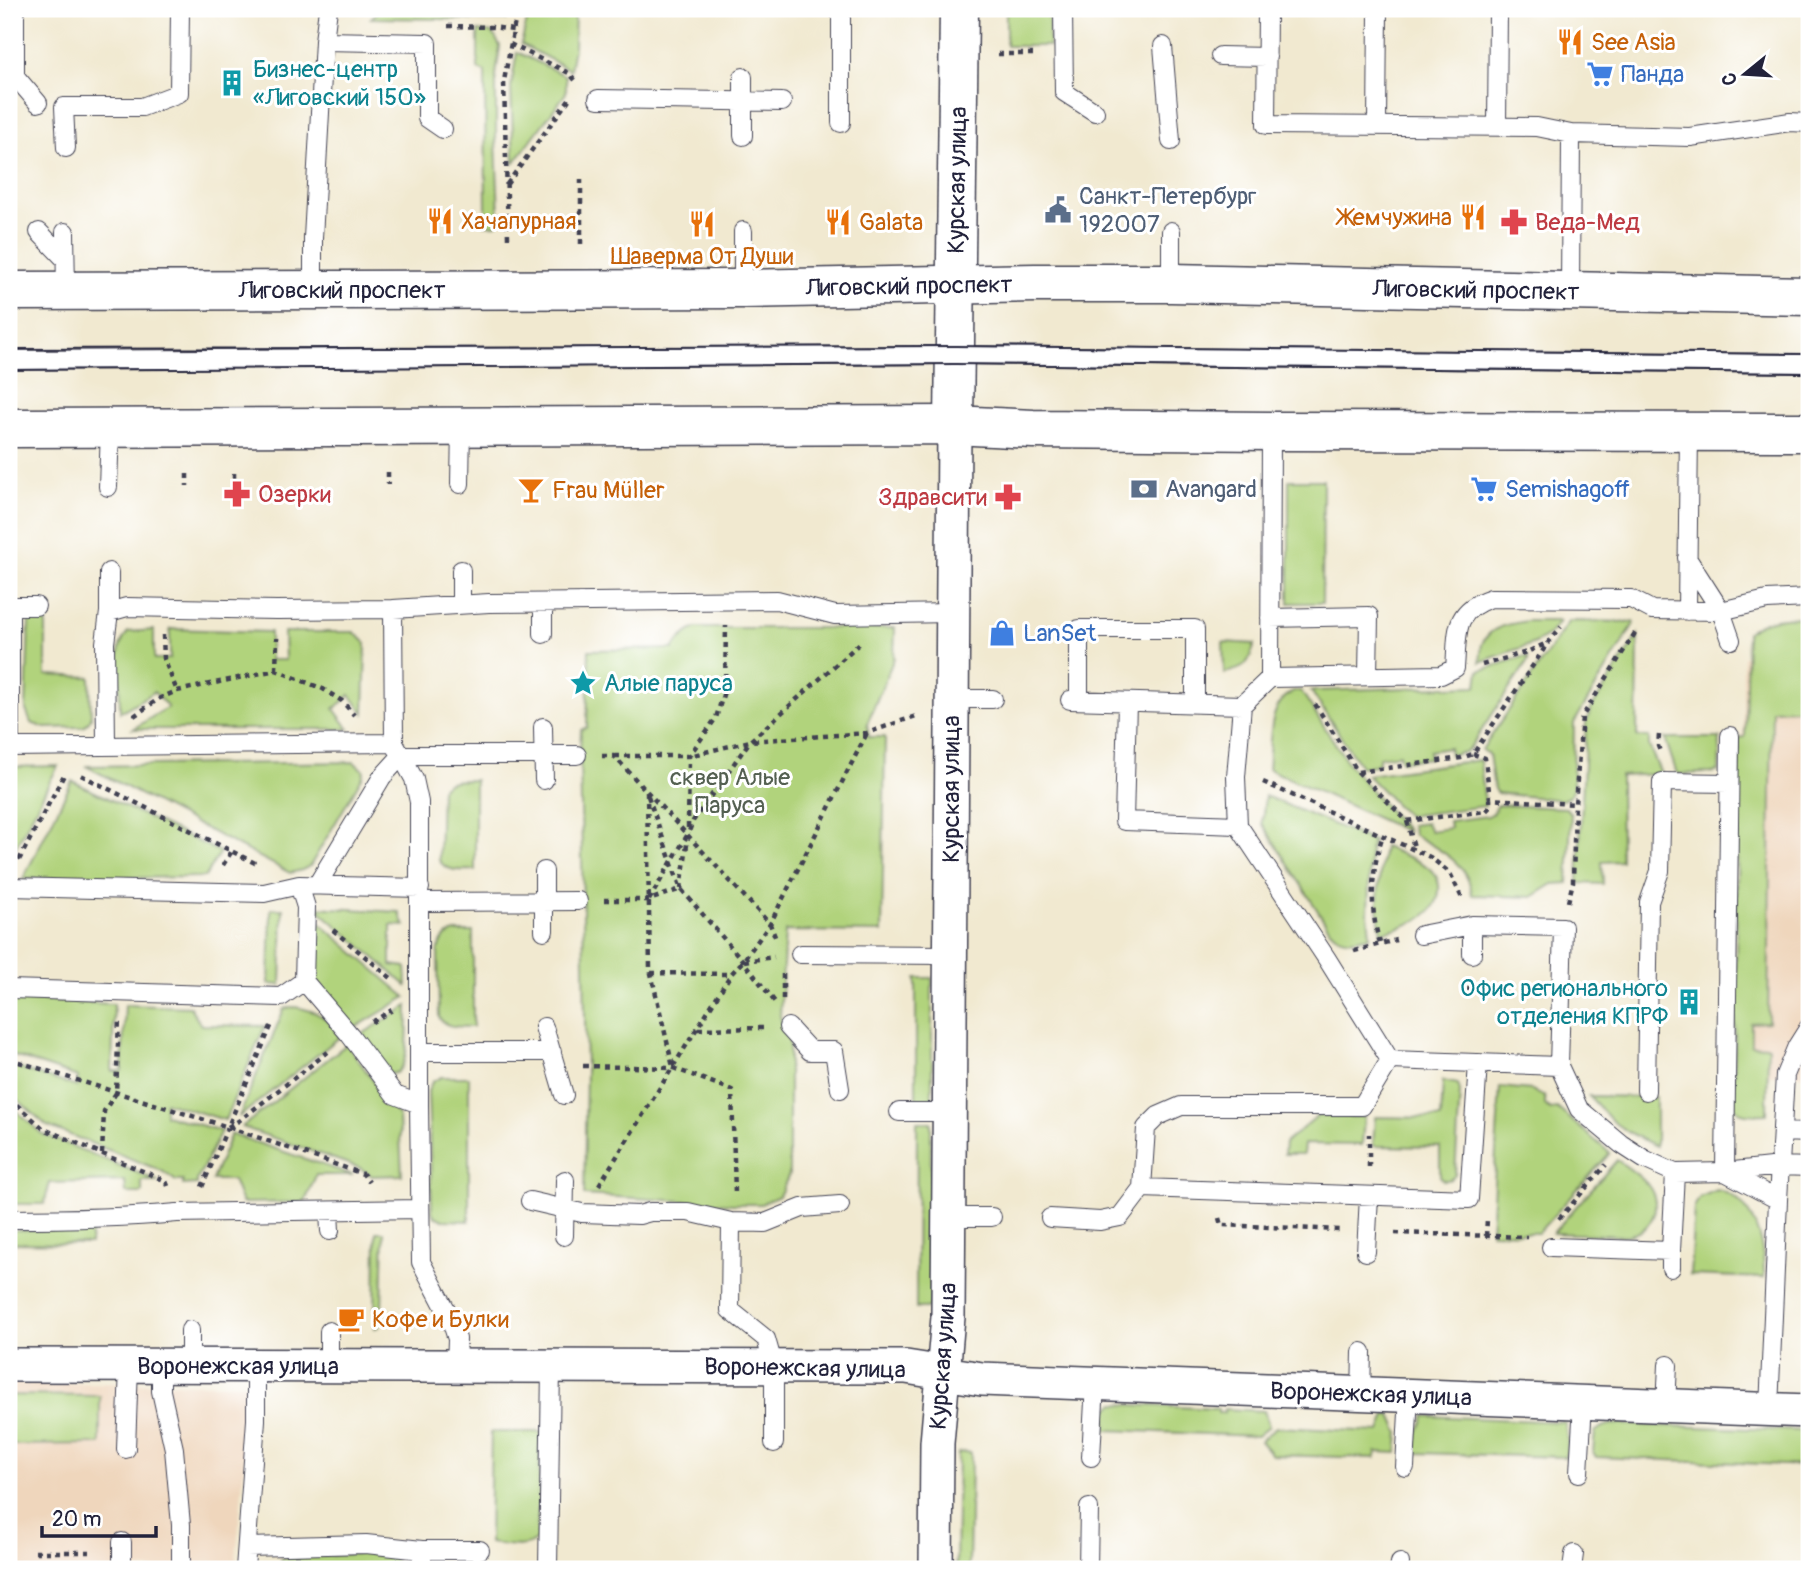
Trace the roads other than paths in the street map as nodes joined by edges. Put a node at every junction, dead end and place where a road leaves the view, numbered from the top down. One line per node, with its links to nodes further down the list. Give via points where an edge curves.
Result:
1 (15, 9): 18 (lane, via 15,76)
2 (180, 9): 28 (lane, via 179,93 142,107 64,107)
3 (328, 9): 10 (lane)
4 (841, 9): 20 (lane)
5 (959, 9): 35 (main road, Курская улица)
6 (1063, 9): 19 (lane, via 1064,92)
7 (1267, 9): 13 (lane)
8 (1378, 9): 22 (lane)
9 (1498, 9): 23 (lane)
10 (324, 41): 24 (lane, via 427,43 427,118); 37 (lane)
11 (1163, 46): 27 (lane)
12 (1220, 56): 13 (lane)
13 (1266, 57): 22 (lane, via 1266,125)
14 (743, 77): 16 (lane)
15 (598, 99): 16 (lane)
16 (743, 101): 17 (lane); 26 (lane)
17 (782, 102)
18 (38, 103)
19 (1095, 112)
20 (841, 123)
21 (1809, 123): 25 (lane, via 1690,137)
22 (1377, 125): 23 (lane)
23 (1497, 126): 25 (lane)
24 (443, 129)
25 (1571, 134): 39 (lane)
26 (743, 136)
27 (1171, 141)
28 (65, 148)
29 (743, 231): 36 (lane)
30 (1171, 231): 34 (lane)
31 (39, 232): 33 (lane)
32 (65, 232): 33 (lane)
33 (66, 274): 37 (main road, Лиговский проспект); 38 (main road, Лиговский проспект)
34 (1171, 283): 35 (main road, Лиговский проспект); 39 (main road, Лиговский проспект)
35 (956, 285): 36 (main road, Лиговский проспект); 41 (main road, Курская улица)
36 (743, 289): 37 (main road, Лиговский проспект)
37 (313, 290)
38 (9, 291)
39 (1570, 292): 40 (main road, Лиговский проспект)
40 (1809, 296)
41 (955, 355): 42 (lane); 43 (lane); 44 (main road, Курская улица)
42 (9, 359)
43 (1809, 364)
44 (954, 425): 45 (main road); 48 (main road); 65 (street, Курская улица)
45 (461, 426): 47 (main road); 51 (lane)
46 (9, 428): 47 (main road)
47 (110, 428): 52 (lane)
48 (1271, 431): 49 (main road); 66 (lane)
49 (1689, 432): 50 (main road); 53 (lane)
50 (1809, 432)
51 (460, 484)
52 (108, 487)
53 (1687, 558): 62 (lane); 63 (lane)
54 (461, 570): 59 (lane)
55 (109, 572): 64 (lane)
56 (1809, 598): 63 (lane, via 1767,600)
57 (543, 603): 59 (lane); 65 (lane, via 777,600 835,615); 67 (lane)
58 (9, 605): 60 (lane); 71 (lane)
59 (461, 605): 61 (lane)
60 (36, 606)
61 (393, 609): 64 (lane, via 127,607); 81 (lane)
62 (1687, 611): 63 (lane); 69 (lane, via 1652,610 1631,599 1491,598 1466,611 1458,627 1455,668 1441,675)
63 (1721, 611): 68 (lane)
64 (109, 612): 79 (lane)
65 (953, 612): 72 (street, Курская улица)
66 (1270, 618): 69 (lane, via 1369,617); 70 (lane)
67 (543, 634)
68 (1731, 640)
69 (1368, 676): 70 (lane)
70 (1270, 678): 76 (lane)
71 (9, 680): 80 (lane)
72 (952, 699): 73 (lane); 98 (street, Курская улица)
73 (993, 699)
74 (1127, 702): 75 (lane); 75 (lane, via 1074,700 1079,629 1195,629); 86 (lane, via 1124,821)
75 (1195, 704): 76 (lane)
76 (1242, 705): 86 (lane, via 1236,777)
77 (543, 727): 82 (lane)
78 (1730, 736): 85 (lane)
79 (106, 741): 80 (lane); 81 (lane, via 375,744)
80 (9, 747)
81 (398, 749): 82 (lane); 88 (lane); 90 (lane, via 414,779 419,802)
82 (543, 755): 83 (lane); 84 (lane)
83 (577, 755)
84 (544, 780)
85 (1729, 783): 110 (lane, via 1662,782 1660,872 1649,902); 119 (lane)
86 (1238, 825): 106 (lane)
87 (544, 871): 91 (lane)
88 (308, 885): 89 (lane, via 264,893); 90 (lane); 99 (lane)
89 (9, 887)
90 (420, 895): 91 (lane); 104 (lane)
91 (544, 901): 92 (lane); 94 (lane)
92 (578, 901)
93 (1472, 925): 95 (lane); 97 (lane); 108 (lane, via 1563,927)
94 (544, 931)
95 (1421, 936)
96 (800, 954): 98 (lane)
97 (1472, 954)
98 (950, 955): 114 (street, Курская улица)
99 (304, 981): 100 (lane, via 281,997); 112 (lane, via 395,1095)
100 (9, 989)
101 (544, 1027): 105 (lane)
102 (788, 1027): 109 (lane, via 810,1051 834,1051)
103 (1809, 1027): 115 (lane, via 1786,1075)
104 (419, 1052): 105 (lane); 112 (lane)
105 (554, 1059): 111 (lane)
106 (1390, 1060): 107 (lane); 122 (lane, via 1362,1106 1181,1107 1158,1116 1146,1128)
107 (1478, 1063): 108 (lane); 123 (lane, via 1469,1199)
108 (1559, 1066): 120 (lane, via 1579,1109 1621,1144)
109 (841, 1088)
110 (1646, 1091)
111 (564, 1094)
112 (419, 1104): 127 (lane)
113 (899, 1112): 114 (lane)
114 (949, 1112): 130 (street, Курская улица)
115 (1782, 1132): 116 (lane); 117 (lane)
116 (1809, 1133)
117 (1780, 1166): 118 (lane); 119 (lane); 124 (lane)
118 (1809, 1167)
119 (1725, 1172): 120 (lane); 124 (lane)
120 (1675, 1173): 137 (lane, via 1671,1259)
121 (565, 1180): 128 (lane)
122 (1142, 1188): 123 (lane); 132 (lane, via 1120,1217 1100,1221)
123 (1369, 1196): 138 (lane)
124 (1778, 1200): 156 (lane)
125 (530, 1201): 128 (lane)
126 (840, 1205): 134 (lane, via 803,1208 765,1223)
127 (420, 1209): 129 (lane); 147 (lane, via 421,1262 450,1317 457,1339)
128 (564, 1209): 134 (lane, via 639,1215 688,1212); 136 (lane)
129 (330, 1211): 133 (lane, via 186,1219); 135 (lane)
130 (949, 1217): 131 (lane); 150 (street, Курская улица)
131 (992, 1217)
132 (1051, 1218)
133 (9, 1219)
134 (731, 1222): 149 (lane, via 730,1310 766,1339)
135 (330, 1231)
136 (565, 1236)
137 (1551, 1247)
138 (1366, 1252)
139 (190, 1331): 144 (lane)
140 (329, 1331): 146 (lane)
141 (1362, 1352): 152 (lane)
142 (1668, 1364): 155 (lane)
143 (9, 1365): 144 (street, Воронежская улица)
144 (160, 1366): 145 (street, Воронежская улица); 159 (lane); 167 (lane, via 174,1449)
145 (256, 1366): 146 (street, Воронежская улица); 164 (lane)
146 (329, 1366): 147 (street, Воронежская улица)
147 (456, 1366): 148 (street, Воронежская улица)
148 (551, 1367): 149 (street, Воронежская улица); 170 (lane)
149 (774, 1367): 150 (street, Воронежская улица, via 906,1367); 158 (lane)
150 (943, 1374): 151 (street, Воронежская улица); 171 (street, Курская улица, via 937,1443)
151 (1095, 1384): 152 (street, Воронежская улица); 160 (lane)
152 (1361, 1394): 153 (street, Воронежская улица)
153 (1409, 1395): 154 (street, Воронежская улица); 161 (lane)
154 (1583, 1402): 155 (street, Воронежская улица); 162 (lane)
155 (1666, 1405): 156 (street, Воронежская улица)
156 (1769, 1409): 157 (street, Воронежская улица)
157 (1809, 1411)
158 (774, 1443)
159 (126, 1448)
160 (1091, 1457)
161 (1405, 1467)
162 (1579, 1473)
163 (1090, 1508): 172 (lane)
164 (247, 1547): 165 (lane, via 366,1544); 168 (lane)
165 (422, 1550): 166 (lane); 169 (lane)
166 (480, 1550)
167 (181, 1569)
168 (245, 1569)
169 (422, 1569)
170 (548, 1569)
171 (936, 1569)
172 (1088, 1569)

